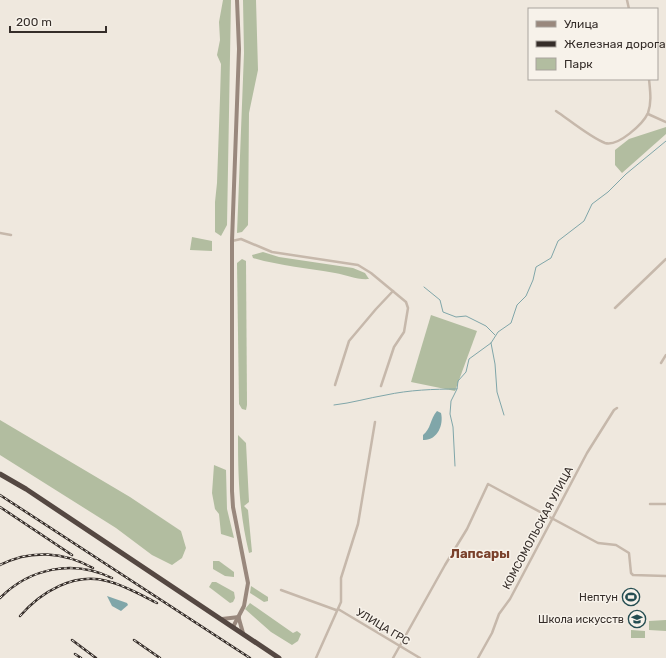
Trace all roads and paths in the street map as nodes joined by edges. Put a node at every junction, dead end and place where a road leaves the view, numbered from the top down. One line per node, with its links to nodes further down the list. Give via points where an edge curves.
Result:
1 (237, 0): 8 (street, via 238,49)
2 (649, 80): 4 (street)
3 (556, 111): 4 (street, via 609,144 618,142 628,135)
4 (648, 114): 5 (street)
5 (666, 122)
6 (0, 233): 7 (street)
7 (11, 235)
8 (232, 241): 10 (street, via 241,239 272,252 358,266); 25 (street, via 232,491 248,583 247,597)
9 (666, 259): 11 (street)
10 (393, 292): 14 (street, via 376,308 349,342); 15 (street, via 406,302 408,308 404,332 394,347)
11 (616, 308)
12 (666, 356): 13 (street)
13 (661, 363)
14 (335, 385)
15 (381, 386)
16 (617, 408): 21 (street, КОМСОМОЛЬСКАЯ УЛИЦА, via 587,453)
17 (375, 422): 24 (street, via 358,524 342,573 342,595)
18 (0, 474): 26 (highway)
19 (650, 504): 20 (street)
20 (666, 504)
21 (553, 518): 22 (street, via 598,543 616,545 630,553 633,575); 29 (street, via 488,484 467,529); 34 (street, КОМСОМОЛЬСКАЯ УЛИЦА, via 510,599 499,614)
22 (666, 576)
23 (281, 590): 24 (street, УЛИЦА ГРС)
24 (337, 610): 29 (street, УЛИЦА ГРС); 31 (street)
25 (239, 616): 26 (street); 27 (street); 28 (street)
26 (222, 619): 27 (highway)
27 (233, 627): 28 (highway)
28 (243, 634): 30 (highway)
29 (399, 646): 32 (street); 33 (street, УЛИЦА ГРС)
30 (279, 658)
31 (316, 658)
32 (393, 658)
33 (420, 658)
34 (478, 658)

